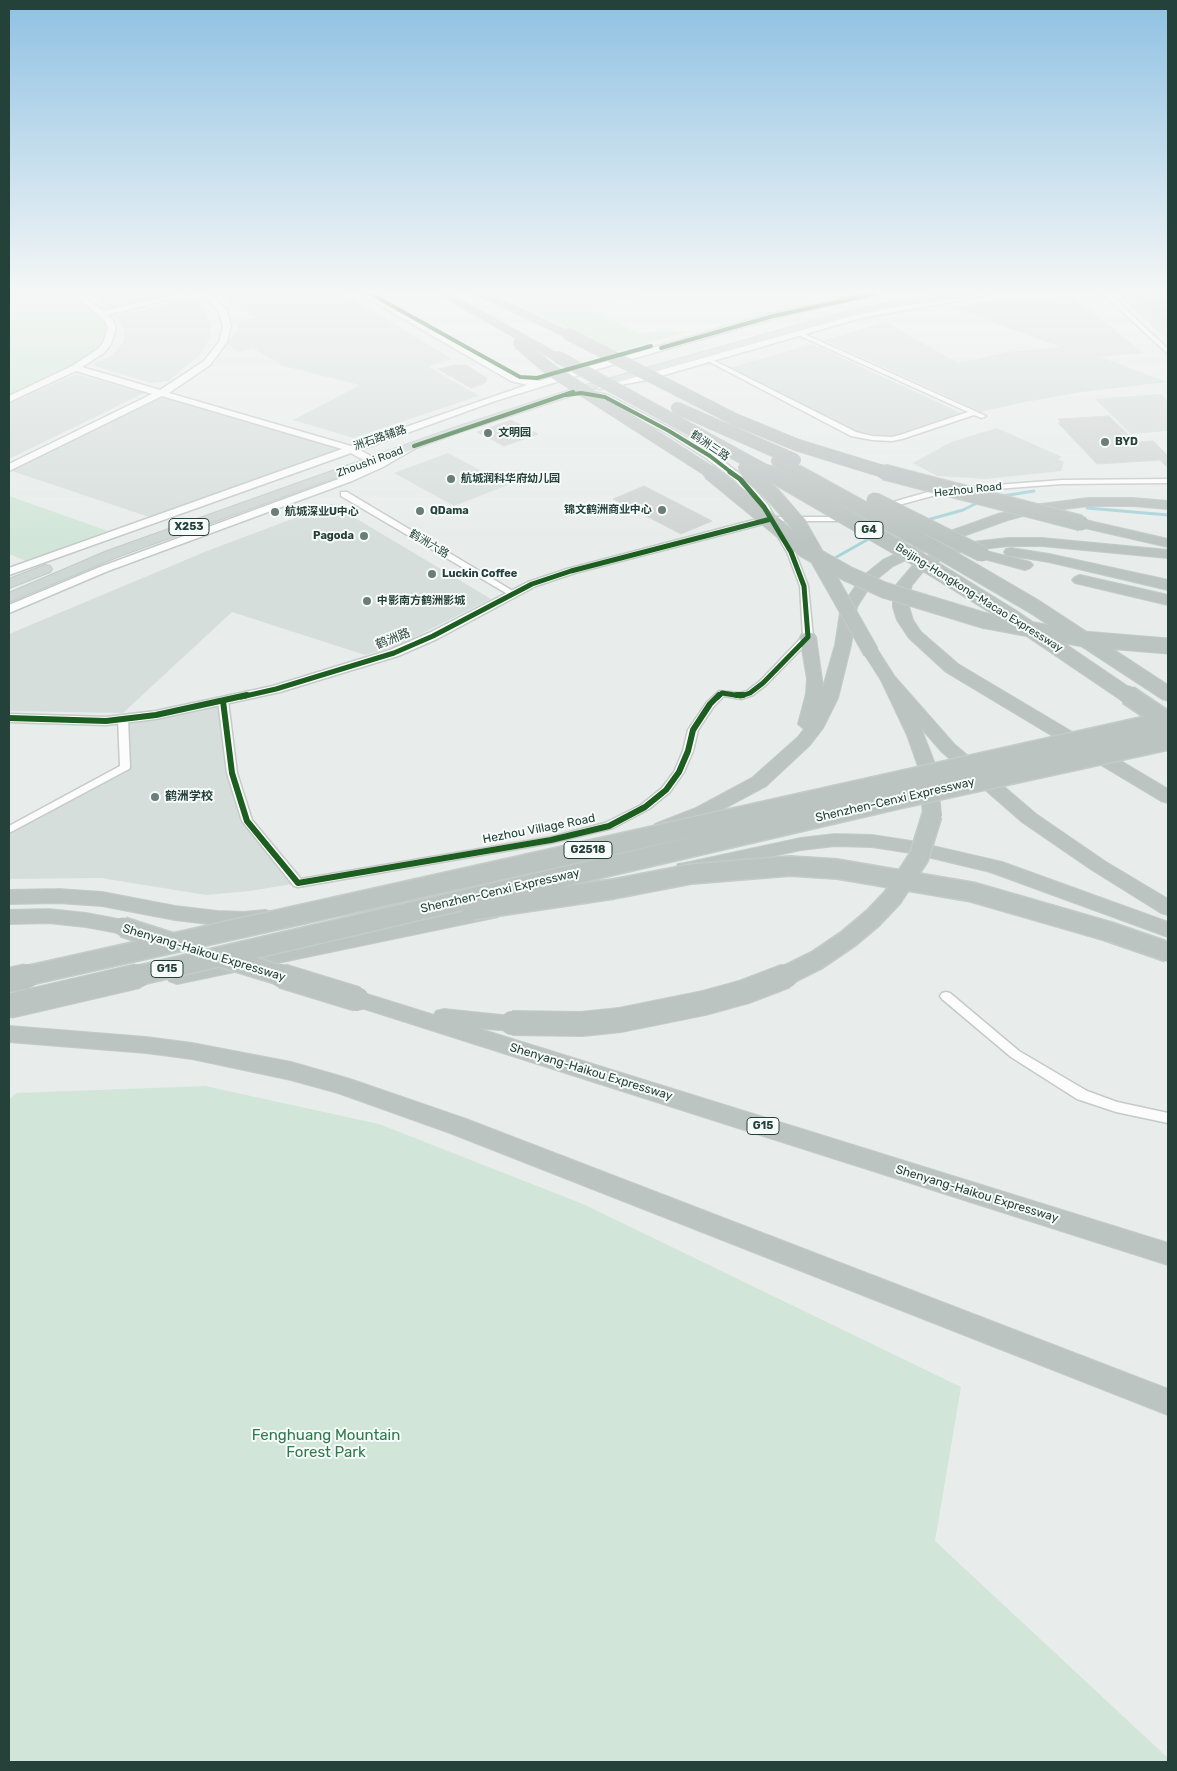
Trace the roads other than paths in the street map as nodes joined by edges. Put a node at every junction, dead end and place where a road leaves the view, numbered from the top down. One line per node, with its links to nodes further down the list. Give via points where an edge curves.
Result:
1 (55, 377): 23 (street)
2 (102, 377): 20 (street)
3 (179, 377): 20 (street)
4 (187, 377): 20 (street)
5 (500, 377): 24 (street, via 513,384 512,390)
6 (511, 377): 18 (street, via 536,383)
7 (562, 377): 47 (highway, bridge, via 708,470 806,550 884,590 986,621 1083,639)
8 (567, 377): 18 (street, 洲石路辅路)
9 (591, 377): 48 (highway, bridge, via 718,449 758,480 809,539 871,652)
10 (593, 377): 28 (main road, Zhoushi Road / X253)
11 (601, 377): 53 (highway, Beijing-Hongkong-Macao Expressway / G4, bridge, via 916,558 1012,617)
12 (610, 377): 25 (highway, Beijing-Hongkong-Macao Expressway / G4)
13 (628, 377): 19 (main road, Zhoushi Road / X253)
14 (647, 377): 19 (street); 22 (street, via 610,388)
15 (652, 377): 36 (highway, bridge, via 797,445 908,479)
16 (741, 377): 26 (street, via 854,434 872,438 902,437)
17 (894, 377): 26 (street)
18 (562, 378): 24 (street, 洲石路辅路)
19 (586, 388): 21 (main road, Zhoushi Road / X253)
20 (156, 393): 28 (street); 29 (street); 31 (street)
21 (566, 395): 22 (street, 鹤洲三路, via 581,393); 30 (main road, Zhoushi Road / X253, via 414,446)
22 (605, 397): 35 (street, 鹤洲三路, via 710,456 740,479)
23 (9, 398)
24 (492, 399): 28 (street, 洲石路辅路)
25 (659, 400): 44 (highway, bridge, via 796,461 982,554); 49 (highway, Beijing-Hongkong-Macao Expressway / G4, bridge, via 934,548 1035,607)
26 (973, 413): 27 (street)
27 (982, 416)
28 (355, 451): 30 (street); 39 (street, 洲石路辅路); 40 (main road, Zhoushi Road / X253, via 100,546)
29 (9, 463)
30 (375, 463): 43 (main road, Zhoushi Road / X253, via 112,554); 45 (street, via 348,480 104,569)
31 (9, 468)
32 (1168, 481): 35 (street, Hezhou Road, via 1062,482 956,490 840,519)
33 (344, 494): 42 (street, 鹤洲六路)
34 (1168, 505): 55 (highway, via 1108,501 1049,506 978,526 914,549 888,563 867,580 854,597 829,698 814,728)
35 (771, 519): 42 (street, 鹤洲路, via 571,571 532,584); 46 (street, via 791,552 804,586)
36 (1168, 544)
37 (959, 548): 38 (highway, via 984,543 1042,542); 41 (highway, via 1029,554); 56 (highway, via 920,566 905,584 901,607 915,635 952,668 975,683)
38 (1168, 554)
39 (9, 572)
40 (9, 584)
41 (1168, 585)
42 (514, 594): 50 (street, 鹤洲路, via 433,636 394,652 276,690)
43 (9, 598)
44 (1168, 600)
45 (9, 609)
46 (808, 637): 50 (street, Hezhou Village Road, via 750,693 741,696 722,693 710,704 693,730 679,772 666,790 645,807 609,826 551,840 298,883 247,821 232,773); 55 (highway, via 815,694 807,723)
47 (1168, 646)
48 (890, 680): 59 (highway, via 948,748 1021,812 1098,866); 66 (highway, bridge, via 928,769 932,815 919,857 892,898 848,939 817,960 782,978 704,1004 582,1024 447,1018)
49 (1168, 694)
50 (222, 701): 52 (street, 鹤洲路)
51 (9, 718): 52 (street, 鹤洲路)
52 (123, 719): 57 (street, via 124,767)
53 (1168, 722): 64 (highway, Shenzhen-Cenxi Expressway / G2518, bridge)
54 (1168, 740): 62 (highway, Shenzhen-Cenxi Expressway / G2518, bridge)
55 (788, 757): 58 (highway, via 759,782 738,794 664,827 583,849 282,915 217,918 102,899)
56 (1168, 797)
57 (9, 830)
58 (9, 897)
59 (1168, 908)
60 (9, 917): 66 (highway, Shenyang-Haikou Expressway / G15, bridge, via 48,916 123,927)
61 (1168, 930): 68 (highway, via 1040,882 955,856 872,841 835,840 757,853)
62 (324, 932): 63 (highway, G15, bridge, via 613,889 691,874 790,866 883,876 972,892); 67 (highway, Shenzhen-Cenxi Expressway / G15, bridge)
63 (1168, 952)
64 (9, 980)
65 (946, 996): 70 (street, via 1015,1054 1082,1095 1116,1107)
66 (356, 1000): 71 (highway, Shenyang-Haikou Expressway / G15)
67 (9, 1006)
68 (9, 1013)
69 (9, 1034): 72 (highway, via 192,1051 291,1070 342,1085 458,1126)
70 (1168, 1118)
71 (1168, 1254)
72 (1168, 1402)

